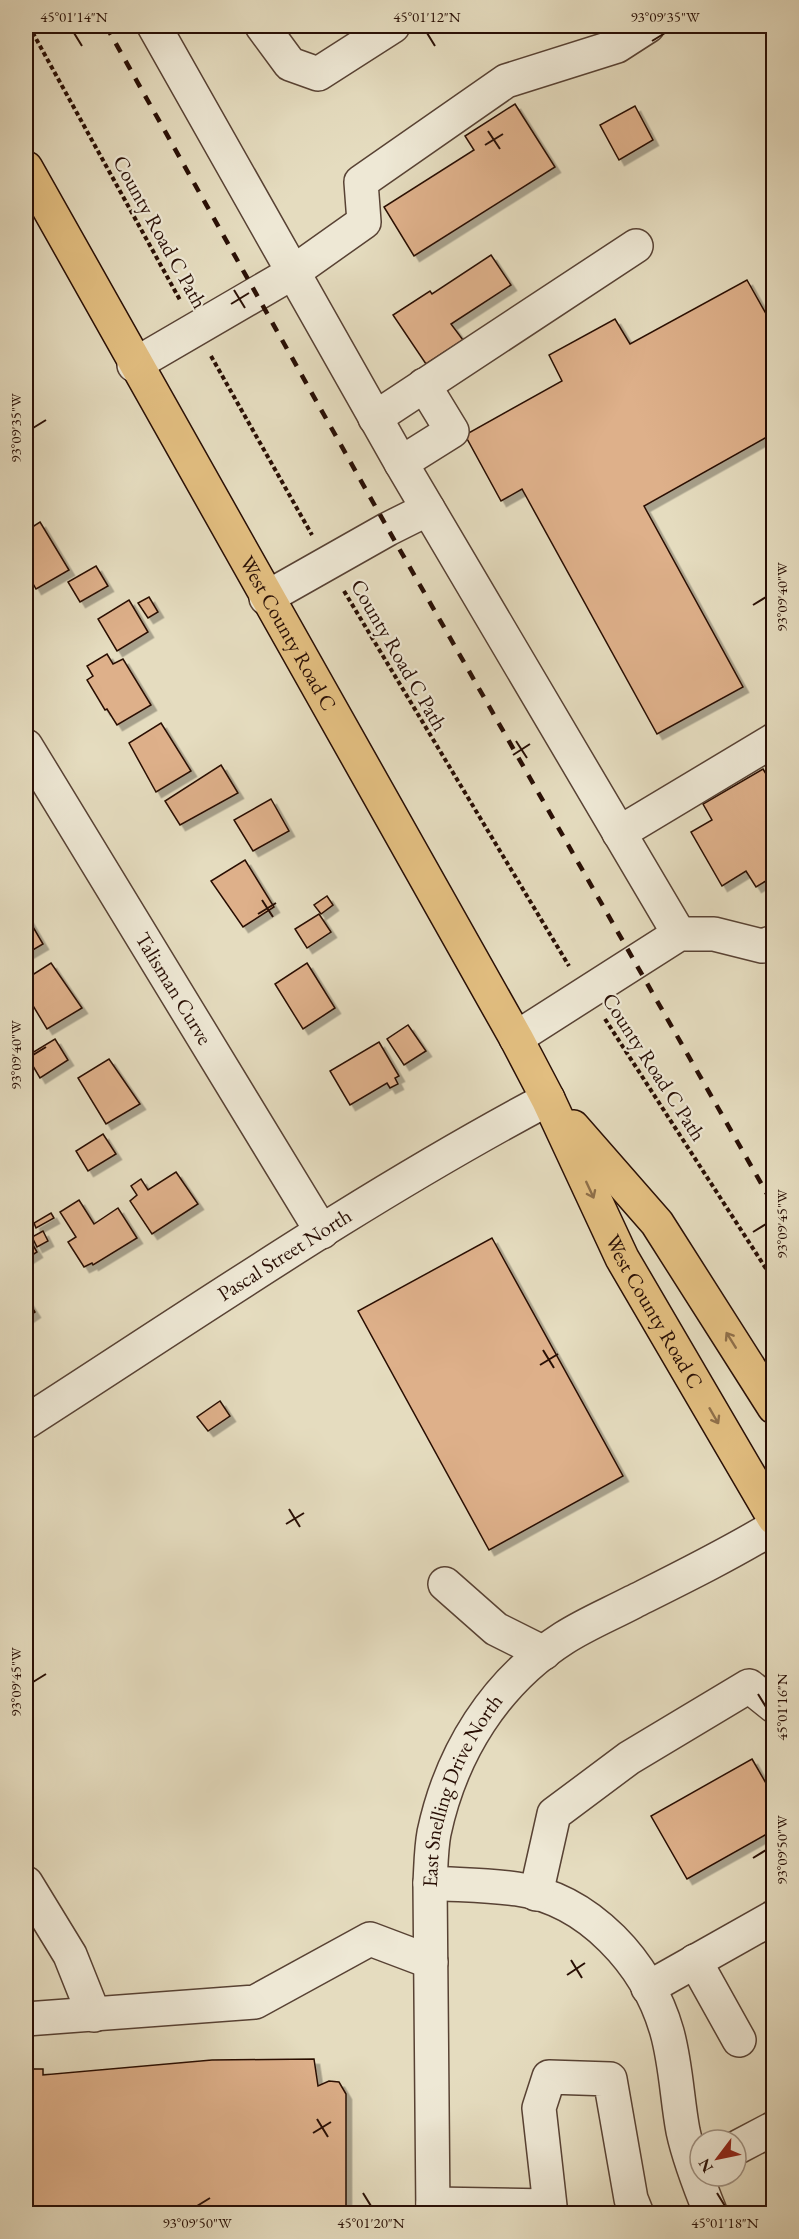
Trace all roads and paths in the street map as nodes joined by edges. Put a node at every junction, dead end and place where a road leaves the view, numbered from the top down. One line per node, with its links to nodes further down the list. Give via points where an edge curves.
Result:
1 (29, 26): 9 (path, County Road C Path)
2 (154, 26): 8 (street)
3 (262, 26): 4 (street, via 290,64 318,74)
4 (393, 26)
5 (648, 26): 8 (street, via 617,46 506,81 361,182 364,222)
6 (26, 168): 10 (main road, West County Road C)
7 (636, 246): 11 (street)
8 (292, 273): 9 (street); 12 (street)
9 (195, 327): 10 (street); 15 (path, County Road C Path)
10 (134, 365): 16 (main road, West County Road C)
11 (424, 385): 12 (street); 13 (street, via 452,431)
12 (375, 418): 13 (street)
13 (401, 463): 14 (street)
14 (428, 509): 15 (street); 19 (street)
15 (327, 563): 16 (street); 22 (path, County Road C Path)
16 (266, 598): 23 (main road, West County Road C)
17 (774, 740): 19 (street)
18 (26, 746): 25 (street, Talisman Curve)
19 (619, 833): 20 (street)
20 (679, 934): 21 (street, via 714,934 762,946); 22 (street)
21 (774, 942)
22 (587, 991): 23 (street); 26 (path, County Road C Path)
23 (516, 1038): 24 (main road, West County Road C)
24 (548, 1099): 25 (street, Pascal Street North); 27 (main road, West County Road C, one-way to 24, via 657,1223); 29 (main road, West County Road C, one-way to 29, via 622,1258)
25 (322, 1232): 28 (street, Pascal Street North)
26 (774, 1281)
27 (774, 1407)
28 (26, 1422)
29 (774, 1518)
30 (774, 1527): 32 (street, East Snelling Drive North, via 735,1551 578,1630)
31 (445, 1584): 32 (street, via 496,1629)
32 (544, 1653): 35 (street, East Snelling Drive North, via 525,1667 491,1704 466,1742 444,1795 434,1835)
33 (774, 1706): 36 (street, via 749,1686 629,1758 554,1814)
34 (26, 1883): 41 (street, via 70,1955)
35 (430, 1883): 36 (street, via 518,1889); 39 (street, East Snelling Drive North)
36 (536, 1894): 40 (street, via 586,1916 615,1941)
37 (774, 1917): 38 (street)
38 (695, 1961): 40 (street); 43 (street)
39 (431, 1962): 41 (street, via 370,1939 255,2002); 48 (street, East Snelling Drive North)
40 (648, 1988): 46 (street, via 668,2033)
41 (94, 2015): 42 (street)
42 (26, 2019)
43 (739, 2040)
44 (774, 2128): 45 (street)
45 (748, 2142)
46 (688, 2145)
47 (703, 2188): 51 (street)
48 (433, 2209): 49 (street)
49 (530, 2210): 50 (street, via 550,2206 539,2108 549,2077 610,2079)
50 (637, 2214)
51 (711, 2214)

